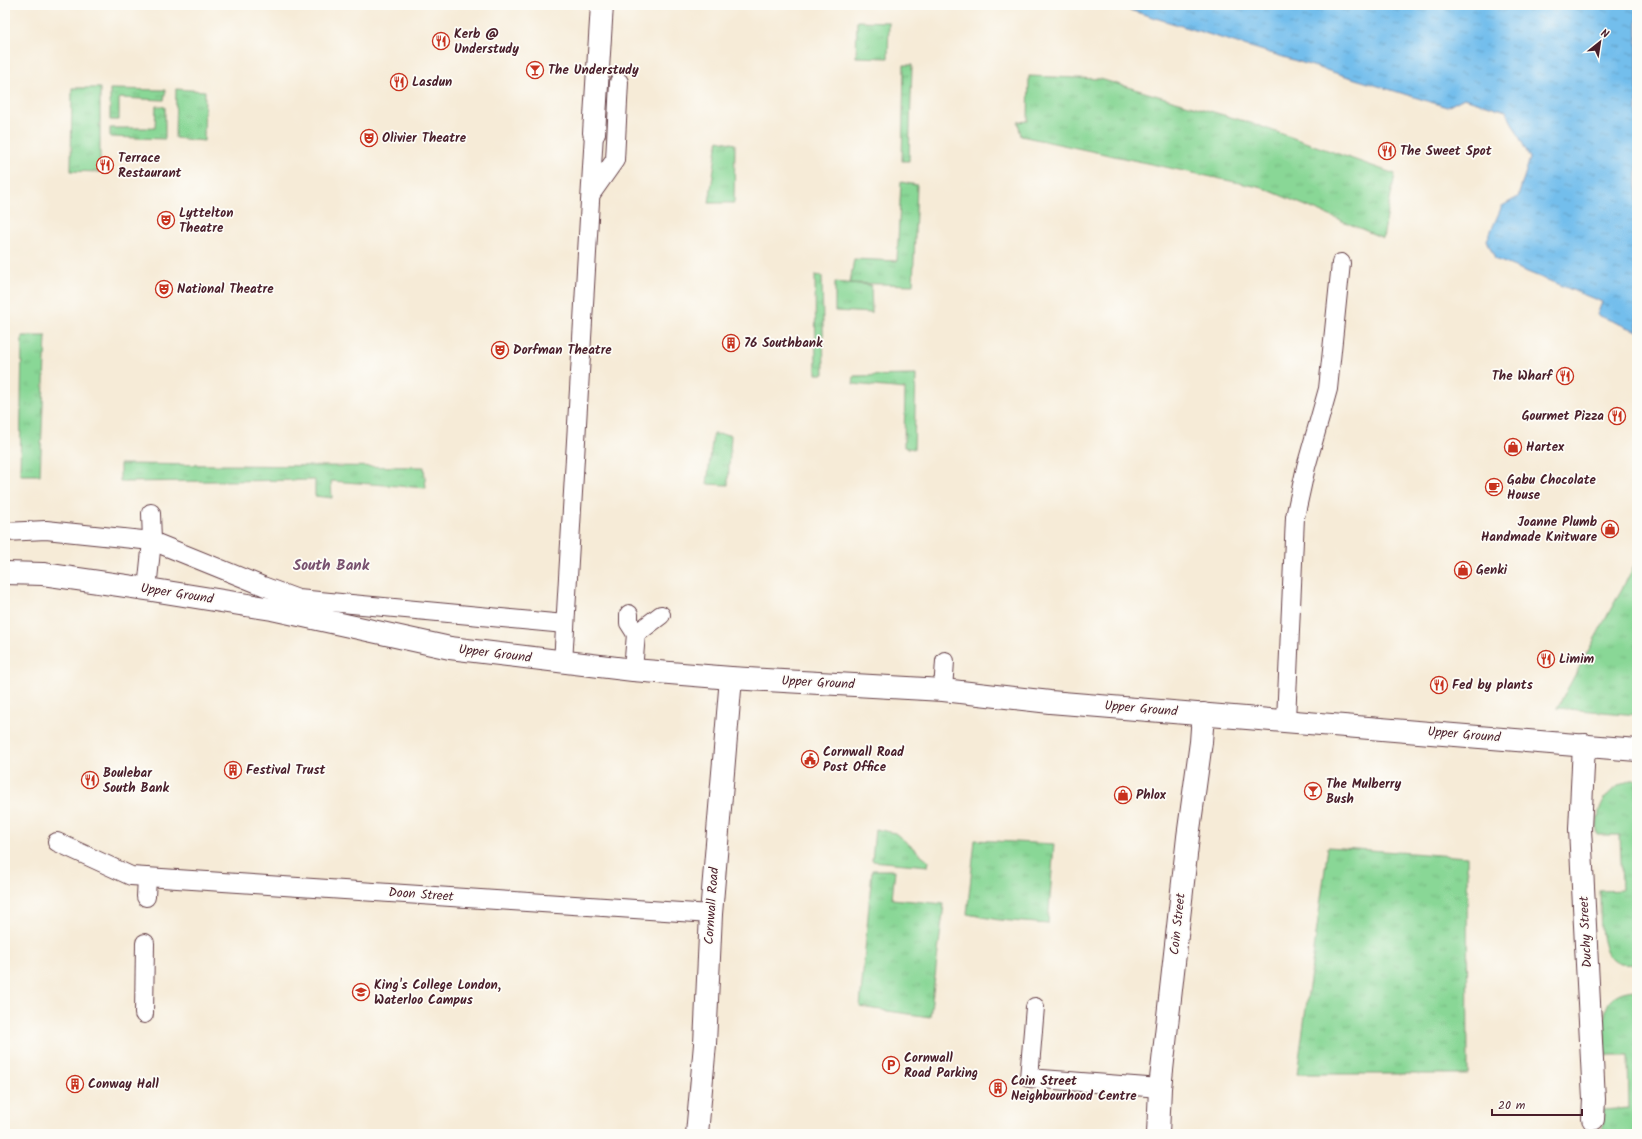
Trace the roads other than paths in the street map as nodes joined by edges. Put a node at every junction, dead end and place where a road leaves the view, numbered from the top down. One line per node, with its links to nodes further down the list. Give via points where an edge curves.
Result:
1 (602, 5): 3 (street)
2 (619, 82): 4 (lane, via 615,160)
3 (594, 133): 4 (lane)
4 (591, 194): 13 (lane, via 571,509 569,582)
5 (1341, 264): 21 (lane, via 1328,389 1306,466 1295,517)
6 (152, 513): 8 (lane)
7 (5, 532): 8 (lane, via 46,530)
8 (152, 541): 10 (lane); 13 (lane, via 298,599)
9 (5, 573): 10 (street, Upper Ground, via 43,574)
10 (147, 589): 15 (street, Upper Ground, via 272,609 450,648)
11 (629, 614): 14 (lane, via 629,623)
12 (661, 615): 14 (lane)
13 (564, 624): 15 (lane)
14 (636, 634): 17 (lane)
15 (563, 662): 17 (street, Upper Ground)
16 (945, 662): 19 (lane)
17 (633, 670): 18 (street, Upper Ground)
18 (731, 678): 19 (street, Upper Ground); 27 (street, Cornwall Road)
19 (943, 690): 20 (street, Upper Ground, via 1050,702)
20 (1204, 714): 21 (street, Upper Ground); 31 (street, Coin Street)
21 (1286, 720): 22 (street, Upper Ground)
22 (1584, 745): 23 (street, Upper Ground); 32 (street, Duchy Street, via 1580,829)
23 (1637, 750)
24 (57, 842): 25 (lane)
25 (139, 876): 26 (lane); 27 (lane, Doon Street)
26 (146, 897)
27 (710, 914): 33 (street, Cornwall Road, via 705,1044)
28 (145, 943): 30 (lane)
29 (1035, 1007): 31 (lane, via 1029,1078)
30 (144, 1014)
31 (1160, 1088): 34 (street, Coin Street)
32 (1593, 1119)
33 (697, 1134)
34 (1158, 1134)

